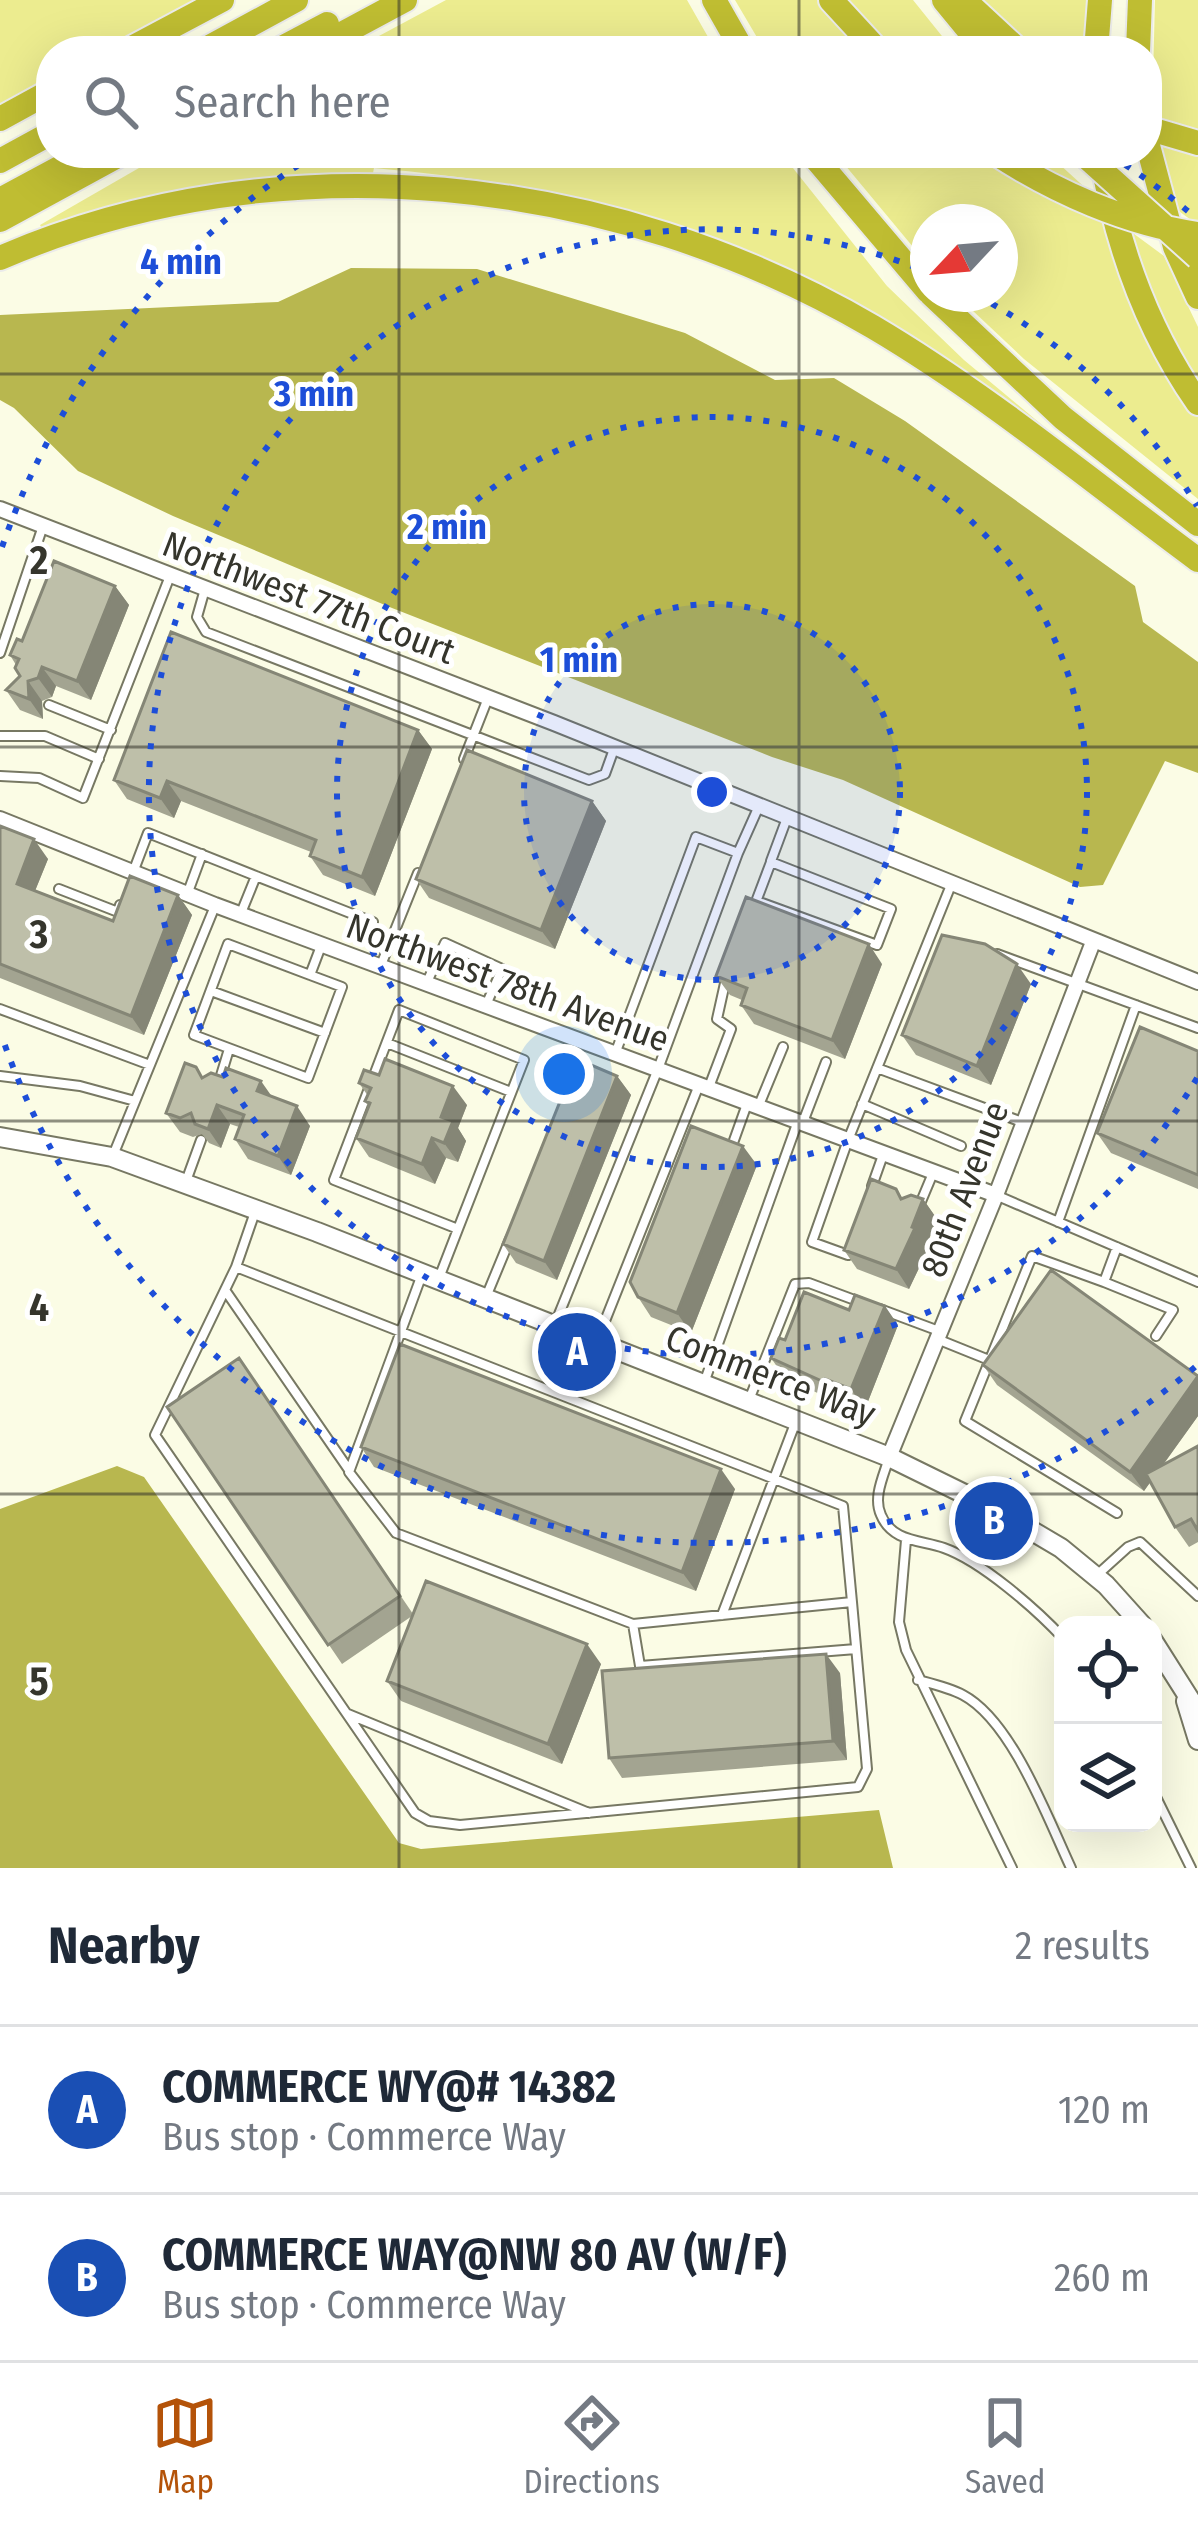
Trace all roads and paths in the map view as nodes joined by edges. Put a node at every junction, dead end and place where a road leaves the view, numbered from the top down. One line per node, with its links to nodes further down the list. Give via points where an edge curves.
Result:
1 (222, 0): 11 (highway)
2 (296, 0): 12 (highway)
3 (370, 0): 13 (highway)
4 (405, 0): 14 (highway)
5 (714, 0): 15 (highway)
6 (831, 0): 16 (highway)
7 (944, 0): 17 (highway)
8 (964, 0): 18 (highway)
9 (1100, 0): 19 (highway)
10 (1140, 0): 20 (highway)
11 (155, 36)
12 (230, 36)
13 (304, 36)
14 (338, 36)
15 (734, 36)
16 (864, 36)
17 (974, 36)
18 (1003, 36)
19 (1097, 36)
20 (1139, 36)
21 (36, 100): 22 (highway)
22 (0, 119)
23 (36, 141): 24 (highway)
24 (0, 161)
25 (59, 168): 32 (highway)
26 (95, 168): 33 (highway)
27 (824, 168): 37 (highway)
28 (1023, 168): 34 (highway, bridge, via 1078,198)
29 (1099, 168): 35 (highway, bridge)
30 (1104, 168): 40 (highway, via 1136,289)
31 (1154, 168): 38 (highway)
32 (0, 200)
33 (0, 220)
34 (1198, 234)
35 (1198, 257)
36 (0, 258): 44 (highway, via 163,206 340,185 437,187 629,223 742,262 868,324 950,374)
37 (910, 270)
38 (1198, 297)
39 (949, 312): 42 (highway, via 1035,394)
40 (1198, 403)
41 (0, 509): 43 (street, Northwest 77th Court)
42 (1198, 524)
43 (43, 526): 45 (street, Northwest 77th Court); 47 (lane)
44 (1198, 560)
45 (170, 576): 46 (street, Northwest 77th Court); 50 (lane)
46 (205, 590): 48 (street, Northwest 77th Court); 52 (lane, via 196,617 206,632)
47 (0, 653)
48 (488, 698): 52 (lane); 53 (street, Northwest 77th Court)
49 (49, 705): 50 (lane)
50 (111, 730): 54 (lane)
51 (0, 736): 54 (lane, via 45,736)
52 (472, 737): 53 (lane, via 589,780 605,774); 56 (lane)
53 (615, 748): 57 (street, Northwest 77th Court)
54 (98, 759): 55 (lane, via 83,799 39,778)
55 (0, 776)
56 (456, 779)
57 (759, 806): 58 (street, Northwest 77th Court); 60 (lane)
58 (787, 818): 63 (lane); 66 (street, Northwest 77th Court)
59 (0, 819): 64 (street, Northwest 78th Avenue)
60 (738, 853): 94 (lane, via 696,837); 98 (lane)
61 (202, 854): 64 (lane, via 148,833); 65 (lane); 68 (lane)
62 (422, 862): 80 (lane)
63 (771, 862): 69 (lane); 69 (lane, via 891,909 877,945)
64 (134, 872): 67 (lane, via 118,912); 68 (street, Northwest 78th Avenue)
65 (256, 876): 71 (lane); 73 (lane)
66 (951, 885): 74 (lane); 76 (street, Northwest 77th Court)
67 (59, 889)
68 (188, 894): 70 (street, Northwest 78th Avenue)
69 (756, 901): 72 (lane)
70 (215, 905): 71 (street, Northwest 78th Avenue); 96 (lane)
71 (241, 914): 77 (street, Northwest 78th Avenue)
72 (748, 921)
73 (373, 922)
74 (933, 931): 75 (lane); 97 (lane)
75 (953, 938)
76 (1093, 942): 82 (street, Northwest 77th Court); 84 (street, 80th Avenue)
77 (322, 944): 80 (street, Northwest 78th Avenue); 81 (lane)
78 (994, 953): 84 (lane)
79 (733, 962): 100 (lane, via 717,1019 731,1029)
80 (381, 966): 83 (street, Northwest 78th Avenue)
81 (310, 975): 85 (lane, via 228,944); 90 (lane, via 342,987)
82 (1198, 982)
83 (427, 983): 86 (street, Northwest 78th Avenue); 86 (lane, via 445,943 502,969)
84 (1077, 983): 87 (lane); 107 (street, 80th Avenue)
85 (211, 991): 90 (lane); 93 (lane, via 194,1035)
86 (486, 1005): 94 (street, Northwest 78th Avenue)
87 (1136, 1005): 89 (lane); 121 (lane)
88 (0, 1009): 96 (lane)
89 (1198, 1028)
90 (325, 1033): 93 (lane, via 308,1078)
91 (387, 1043): 102 (lane); 102 (lane, via 399,1010 524,1060); 123 (lane, via 334,1180)
92 (783, 1047): 104 (lane)
93 (230, 1049): 101 (lane)
94 (615, 1054): 98 (street, Northwest 78th Avenue)
95 (826, 1062): 106 (lane)
96 (150, 1065): 103 (lane)
97 (877, 1068): 105 (lane); 107 (lane)
98 (658, 1069): 100 (street, Northwest 78th Avenue); 132 (lane)
99 (0, 1076): 103 (lane)
100 (704, 1087): 104 (street, Northwest 78th Avenue); 136 (lane)
101 (217, 1089)
102 (511, 1092): 123 (lane)
103 (135, 1101): 114 (lane)
104 (753, 1105): 106 (street, Northwest 78th Avenue); 111 (lane)
105 (862, 1105): 110 (lane); 112 (lane)
106 (800, 1122): 110 (street, Northwest 78th Avenue); 138 (lane)
107 (1023, 1122): 118 (street, 80th Avenue)
108 (0, 1137): 114 (street, Commerce Way)
109 (201, 1140): 116 (lane)
110 (848, 1140): 113 (street, Northwest 78th Avenue); 124 (lane, via 812,1242 848,1255)
111 (734, 1144)
112 (961, 1146)
113 (884, 1154): 115 (street, Northwest 78th Avenue); 117 (lane)
114 (112, 1157): 116 (street, Commerce Way)
115 (933, 1172): 118 (street, Northwest 78th Avenue); 120 (lane)
116 (185, 1184): 119 (street, Commerce Way)
117 (869, 1194)
118 (996, 1196): 121 (lane); 134 (street, 80th Avenue)
119 (255, 1210): 126 (lane); 127 (street, Commerce Way)
120 (917, 1211)
121 (1058, 1222): 125 (lane)
122 (516, 1224): 131 (lane)
123 (458, 1229): 127 (lane)
124 (855, 1234)
125 (1117, 1247): 128 (lane); 129 (lane)
126 (236, 1267): 130 (lane); 133 (lane)
127 (430, 1277): 131 (street, Commerce Way); 133 (lane)
128 (1104, 1282): 135 (lane, via 1173,1310); 137 (lane, via 1032,1256)
129 (1198, 1282)
130 (225, 1290): 142 (lane); 157 (lane, via 155,1435)
131 (485, 1298): 132 (street, Commerce Way)
132 (555, 1326): 136 (street, Commerce Way)
133 (400, 1333): 142 (lane); 143 (lane)
134 (939, 1335): 137 (lane); 139 (lane, via 800,1281); 141 (street, 80th Avenue)
135 (1156, 1336)
136 (596, 1342): 138 (street, Commerce Way)
137 (989, 1360): 144 (lane, via 965,1421)
138 (703, 1384): 139 (street, Commerce Way)
139 (748, 1402): 140 (street, Commerce Way)
140 (796, 1420): 141 (street, Commerce Way); 143 (lane)
141 (889, 1457): 145 (lane, via 879,1513); 146 (street, Commerce Way, via 1001,1512)
142 (350, 1472): 151 (lane, via 396,1533)
143 (774, 1479): 148 (lane, via 843,1506); 149 (lane)
144 (1117, 1513)
145 (906, 1540): 152 (lane, via 947,1549); 155 (lane, via 899,1622)
146 (1096, 1576): 147 (lane, via 1140,1542); 150 (street, Commerce Way)
147 (1198, 1596)
148 (852, 1602): 149 (lane); 153 (lane)
149 (722, 1616): 151 (lane)
150 (1134, 1616)
151 (633, 1624): 153 (lane, via 640,1666)
152 (1054, 1631)
153 (856, 1649): 161 (lane, via 867,1768 858,1787)
154 (1162, 1651): 156 (street)
155 (918, 1680): 162 (lane); 163 (lane, via 982,1709)
156 (1191, 1687): 158 (street); 159 (street)
157 (344, 1712): 161 (lane); 161 (lane, via 405,1802 429,1821)
158 (1198, 1712)
159 (1198, 1740)
160 (1162, 1809): 164 (lane)
161 (591, 1813)
162 (1012, 1868)
163 (1071, 1868)
164 (1191, 1868)

